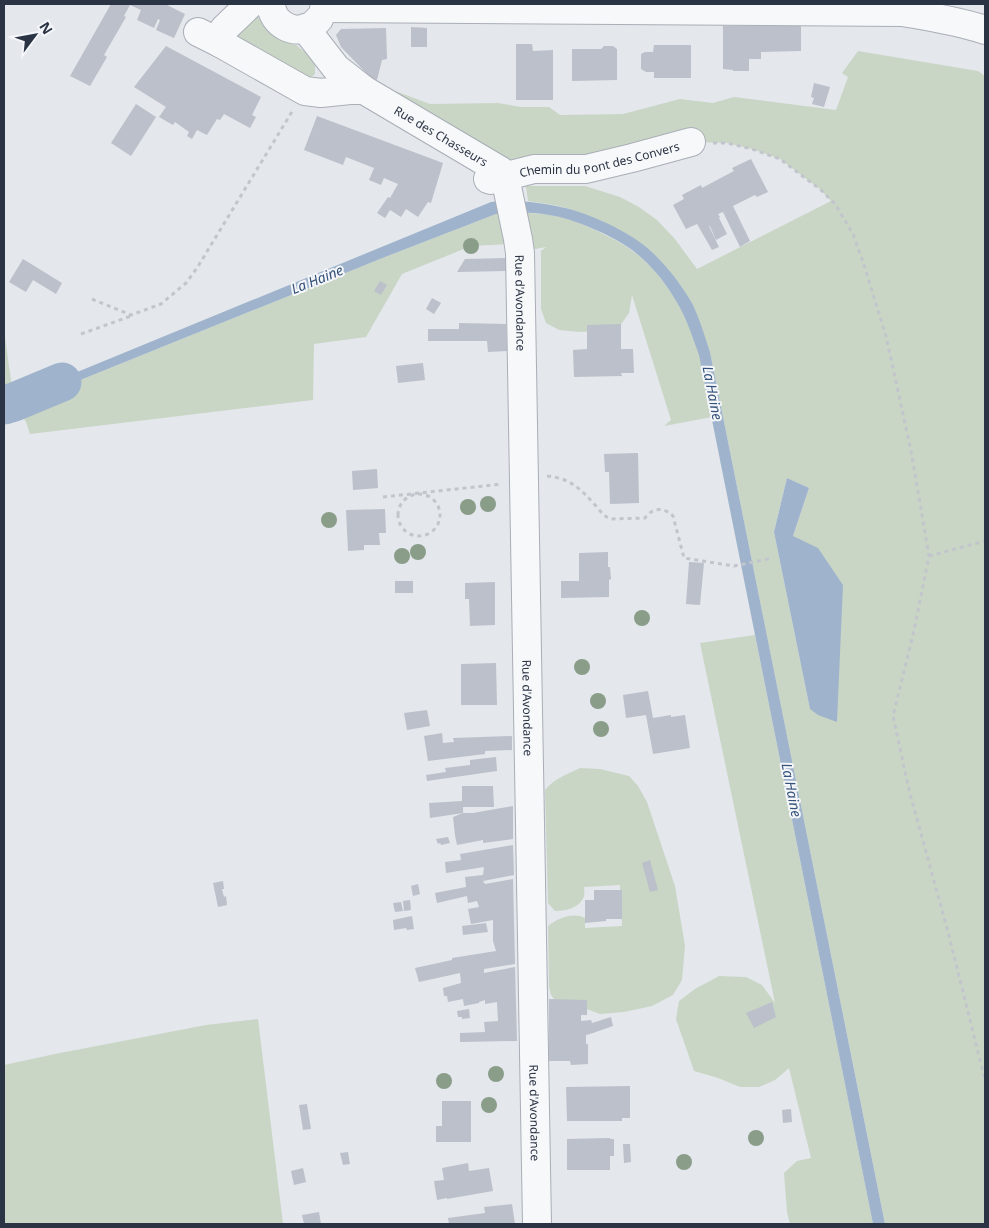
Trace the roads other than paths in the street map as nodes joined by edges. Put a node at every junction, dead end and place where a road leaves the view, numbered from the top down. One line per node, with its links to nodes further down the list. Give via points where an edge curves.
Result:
1 (250, 4): 6 (street, via 224,29 209,37 305,91)
2 (271, 4): 4 (street, via 274,17 280,24 296,30)
3 (324, 6): 4 (street, via 320,18); 5 (street, via 903,12 943,18)
4 (305, 28): 6 (street, Rue des Chasseurs)
5 (985, 30)
6 (353, 90): 8 (street, Rue des Chasseurs, via 501,171)
7 (691, 142): 8 (street, Chemin du Pont des Convers, via 586,169 534,169)
8 (507, 184): 9 (street, Rue d'Avondance, via 520,253)
9 (537, 1224)

